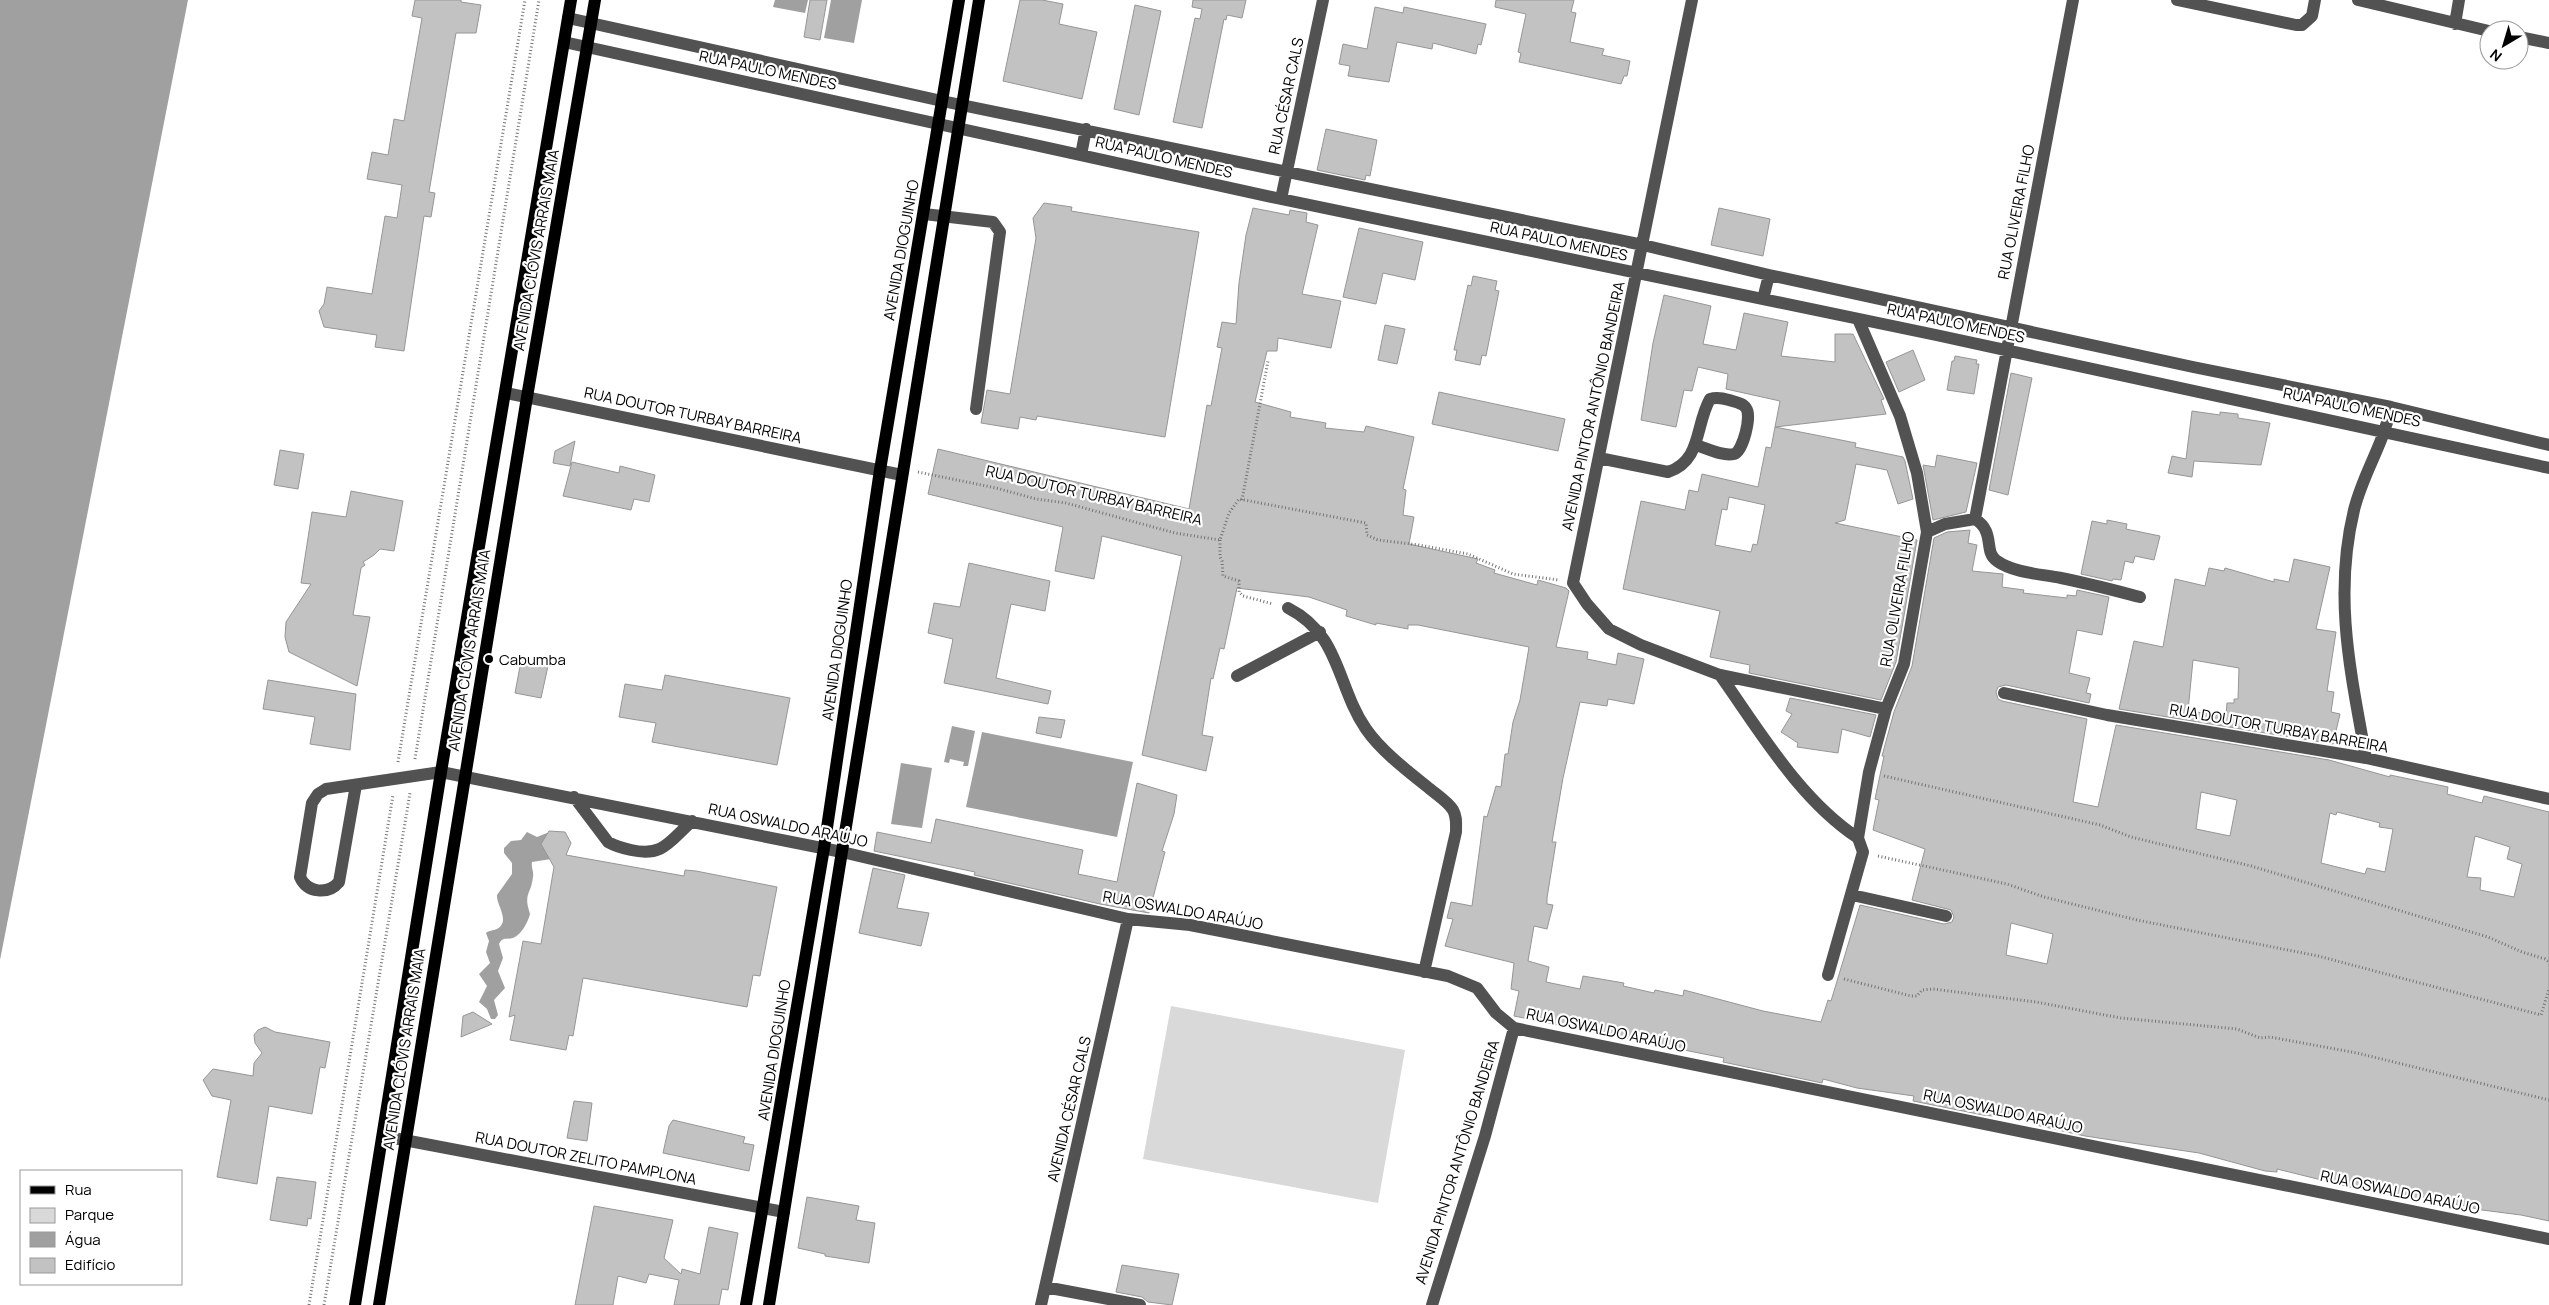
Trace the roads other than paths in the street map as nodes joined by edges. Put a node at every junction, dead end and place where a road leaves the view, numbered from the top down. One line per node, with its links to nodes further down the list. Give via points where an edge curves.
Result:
1 (571, 0): 12 (main road, AVENIDA CLÓVIS ARRAIS MAIA)
2 (595, 0): 13 (main road, AVENIDA CLÓVIS ARRAIS MAIA)
3 (959, 0): 20 (main road, AVENIDA DIOGUINHO)
4 (979, 0): 21 (main road)
5 (1323, 0): 26 (street, RUA CÉSAR CALS)
6 (1692, 0): 30 (street, AVENIDA PINTOR ANTÔNIO BANDEIRA)
7 (2073, 0): 36 (street, RUA OLIVEIRA FILHO)
8 (2177, 0): 9 (street, via 2296,25 2302,25 2312,16)
9 (2315, 0)
10 (2358, 0): 14 (street)
11 (2459, 0): 14 (street)
12 (568, 18): 13 (street, RUA PAULO MENDES); 17 (main road, AVENIDA CLÓVIS ARRAIS MAIA)
13 (591, 23): 19 (main road, AVENIDA CLÓVIS ARRAIS MAIA); 20 (street, RUA PAULO MENDES)
14 (2455, 24): 15 (street)
15 (2479, 29)
16 (2529, 39): 18 (street)
17 (564, 42): 19 (street, RUA PAULO MENDES); 41 (main road, AVENIDA CLÓVIS ARRAIS MAIA)
18 (2549, 43)
19 (587, 47): 22 (street, RUA PAULO MENDES); 42 (main road, AVENIDA CLÓVIS ARRAIS MAIA)
20 (942, 101): 21 (street, RUA PAULO MENDES); 22 (main road, AVENIDA DIOGUINHO)
21 (962, 105): 23 (main road); 24 (street, RUA PAULO MENDES)
22 (938, 124): 23 (street, RUA PAULO MENDES); 28 (main road, AVENIDA DIOGUINHO)
23 (959, 128): 25 (street, RUA PAULO MENDES); 29 (main road)
24 (1086, 130): 25 (street); 26 (street, RUA PAULO MENDES)
25 (1081, 155): 27 (street, RUA PAULO MENDES)
26 (1286, 172): 27 (street, RUA CÉSAR CALS); 30 (street, RUA PAULO MENDES)
27 (1281, 199): 31 (street, RUA PAULO MENDES)
28 (924, 214): 29 (street); 50 (main road, AVENIDA DIOGUINHO)
29 (945, 217): 44 (street, via 993,222 1000,232); 51 (main road)
30 (1643, 245): 31 (street, AVENIDA PINTOR ANTÔNIO BANDEIRA); 32 (street, RUA PAULO MENDES)
31 (1637, 274): 33 (street, RUA PAULO MENDES); 48 (street, AVENIDA PINTOR ANTÔNIO BANDEIRA)
32 (1769, 275): 33 (street); 34 (street, RUA PAULO MENDES)
33 (1763, 300): 35 (street, RUA PAULO MENDES)
34 (1939, 312): 36 (street, RUA PAULO MENDES); 37 (street)
35 (1858, 319): 37 (street, RUA PAULO MENDES); 53 (street, RUA OLIVEIRA FILHO, via 1900,416 1917,472)
36 (2010, 328): 38 (street, RUA OLIVEIRA FILHO); 39 (street, RUA PAULO MENDES)
37 (1936, 335): 38 (street, RUA PAULO MENDES)
38 (2006, 350): 40 (street, RUA PAULO MENDES); 52 (street, RUA OLIVEIRA FILHO)
39 (2193, 367): 40 (street); 43 (street, RUA PAULO MENDES)
40 (2188, 390): 45 (street, RUA PAULO MENDES)
41 (506, 393): 42 (street, RUA DOUTOR TURBAY BARREIRA); 62 (main road, AVENIDA CLÓVIS ARRAIS MAIA)
42 (527, 397): 50 (street, RUA DOUTOR TURBAY BARREIRA); 63 (main road, AVENIDA CLÓVIS ARRAIS MAIA)
43 (2391, 407): 45 (street); 47 (street, RUA PAULO MENDES)
44 (976, 409)
45 (2386, 430): 49 (street, RUA PAULO MENDES); 61 (street, via 2362,483 2354,512 2344,591 2348,661)
46 (1696, 445): 46 (street, via 1710,400 1717,397 1747,408 1749,415 1742,447 1735,454); 48 (street, via 1687,460 1668,472)
47 (2549, 445)
48 (1599, 458): 57 (street, AVENIDA PINTOR ANTÔNIO BANDEIRA, via 1573,583 1610,629 1641,645)
49 (2549, 468)
50 (880, 470): 51 (street, RUA DOUTOR TURBAY BARREIRA); 69 (main road, AVENIDA DIOGUINHO)
51 (902, 472): 70 (main road)
52 (1974, 519): 53 (street, via 1945,524); 54 (street, via 1988,533 1991,554 1996,561)
53 (1927, 532): 60 (street, RUA OLIVEIRA FILHO, via 1904,664)
54 (2140, 597)
55 (1288, 608): 56 (street, via 1304,616)
56 (1320, 632): 58 (street); 74 (street, via 1334,654 1366,730 1452,808 1456,817 1456,832)
57 (1720, 675): 60 (street); 68 (street, via 1798,780 1835,822)
58 (1237, 676)
59 (2004, 693): 61 (street, RUA DOUTOR TURBAY BARREIRA, via 2107,715)
60 (1886, 709): 68 (street, RUA OLIVEIRA FILHO, via 1869,772)
61 (2366, 758): 66 (street, RUA DOUTOR TURBAY BARREIRA)
62 (441, 772): 63 (street, RUA OSWALDO ARAÚJO); 64 (street, RUA OSWALDO ARAÚJO); 77 (main road, AVENIDA CLÓVIS ARRAIS MAIA)
63 (464, 776): 65 (street, RUA OSWALDO ARAÚJO); 78 (main road, AVENIDA CLÓVIS ARRAIS MAIA)
64 (356, 785): 64 (street, RUA OSWALDO ARAÚJO, via 326,789 312,803 300,877 310,888 326,892 339,882)
65 (574, 797): 67 (street, RUA OSWALDO ARAÚJO); 67 (street, via 608,842 646,853 663,847)
66 (2549, 799)
67 (692, 821): 69 (street, RUA OSWALDO ARAÚJO)
68 (1858, 838): 71 (street, RUA OLIVEIRA FILHO, via 1863,852)
69 (824, 848): 70 (street, RUA OSWALDO ARAÚJO); 79 (main road, AVENIDA DIOGUINHO)
70 (842, 852): 73 (street, RUA OSWALDO ARAÚJO); 80 (main road)
71 (1852, 895): 72 (street); 75 (street)
72 (1946, 916)
73 (1128, 919): 74 (street, RUA OSWALDO ARAÚJO, via 1190,925); 82 (street, AVENIDA CÉSAR CALS)
74 (1424, 972): 76 (street, RUA OSWALDO ARAÚJO, via 1466,982 1477,988 1496,1013)
75 (1828, 975)
76 (1514, 1028): 81 (street, RUA OSWALDO ARAÚJO); 89 (street, AVENIDA PINTOR ANTÔNIO BANDEIRA, via 1485,1136)
77 (383, 1136): 78 (street, RUA DOUTOR ZELITO PAMPLONA); 83 (main road, AVENIDA CLÓVIS ARRAIS MAIA)
78 (406, 1141): 79 (street, RUA DOUTOR ZELITO PAMPLONA); 84 (main road, AVENIDA CLÓVIS ARRAIS MAIA)
79 (764, 1208): 80 (street, RUA DOUTOR ZELITO PAMPLONA); 85 (main road, AVENIDA DIOGUINHO)
80 (784, 1212): 86 (main road)
81 (2549, 1239)
82 (1045, 1287): 87 (street, AVENIDA CÉSAR CALS); 88 (street)
83 (355, 1305)
84 (378, 1305)
85 (746, 1305)
86 (768, 1305)
87 (1041, 1305)
88 (1140, 1305)
89 (1432, 1305)

